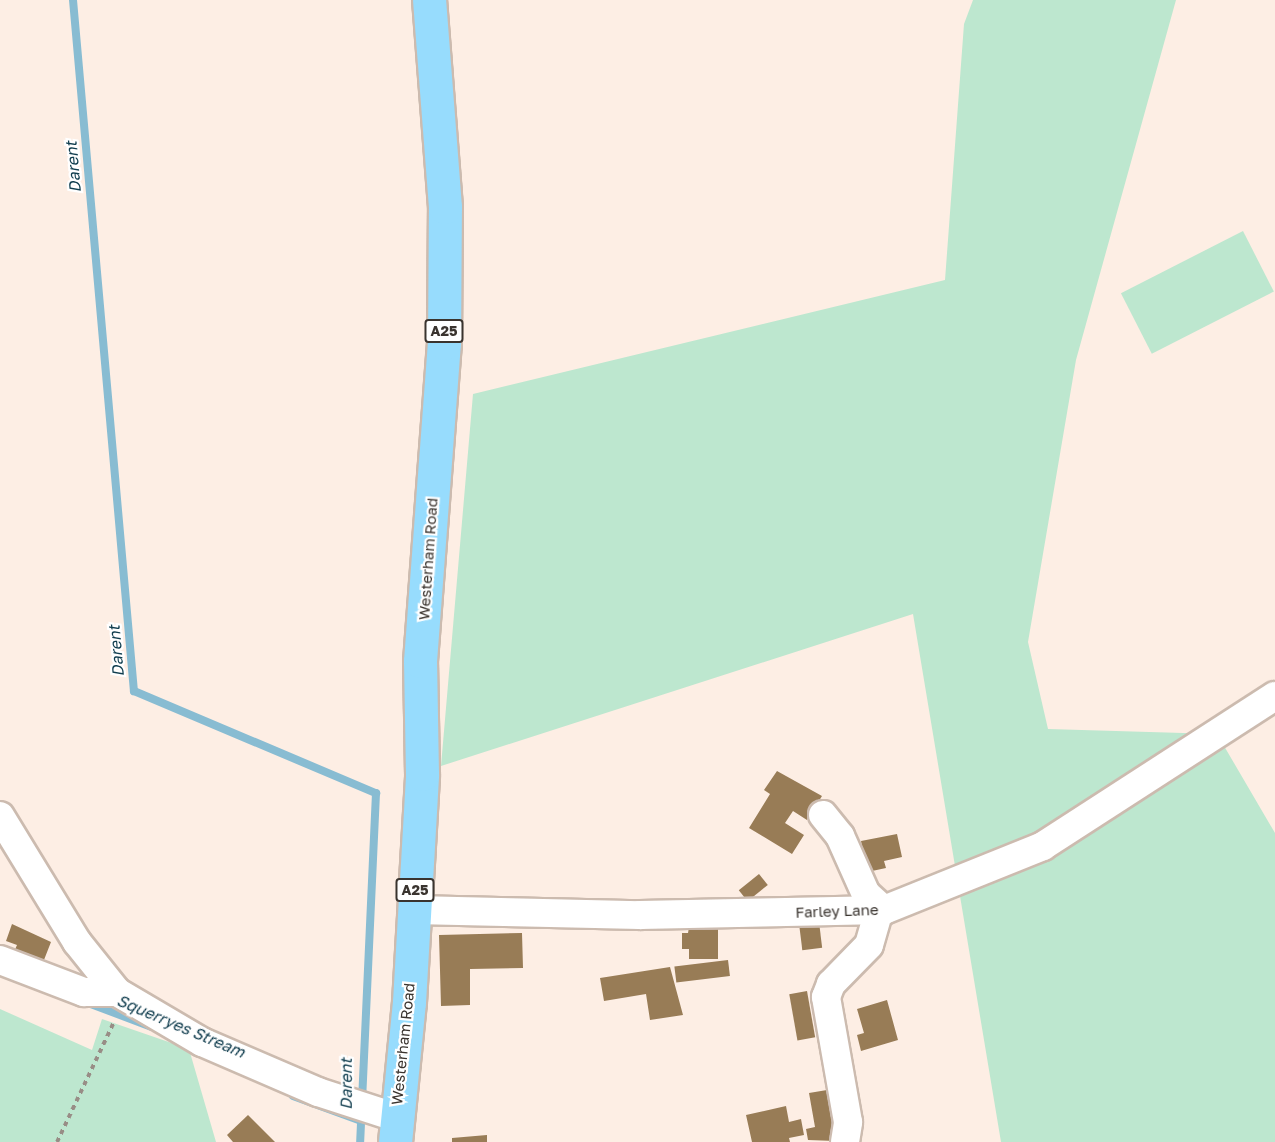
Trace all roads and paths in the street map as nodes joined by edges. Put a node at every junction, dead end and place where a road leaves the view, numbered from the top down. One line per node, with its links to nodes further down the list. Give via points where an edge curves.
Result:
1 (429, 0): 5 (main road, Westerham Road / A25, via 446,207 444,344 420,661 422,774)
2 (1275, 696): 6 (street, Farley Lane, via 1043,846)
3 (823, 815): 6 (street, via 840,836 866,894)
4 (0, 816): 8 (street, via 77,942)
5 (414, 910): 6 (street, Farley Lane, via 640,915); 9 (main road, Westerham Road / A25)
6 (881, 910): 11 (street, via 869,945 831,984 826,997 848,1122)
7 (0, 960): 8 (street, via 84,992)
8 (122, 994): 9 (street, via 202,1042 343,1100); 10 (path)
9 (390, 1124)
10 (57, 1142)
11 (845, 1142)

